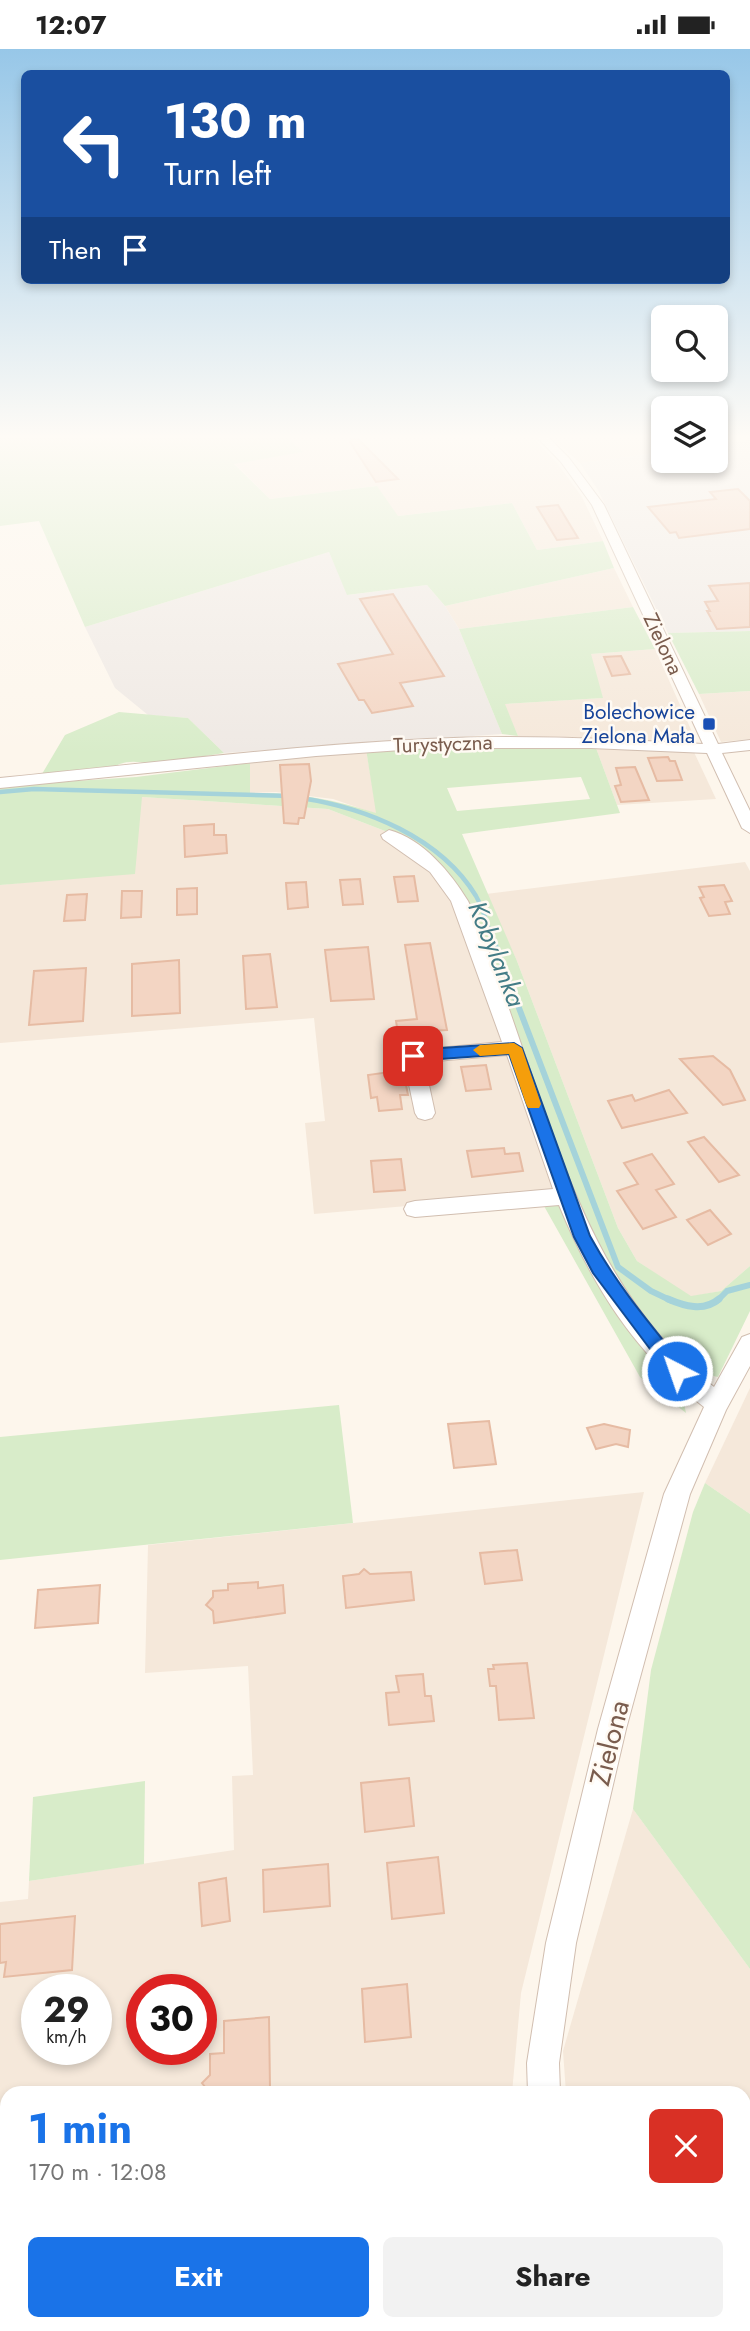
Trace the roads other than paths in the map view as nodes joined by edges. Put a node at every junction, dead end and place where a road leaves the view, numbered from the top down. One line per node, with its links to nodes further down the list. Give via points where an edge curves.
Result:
1 (615, 541): 3 (street, Zielona)
2 (750, 745): 3 (street, Turystyczna)
3 (714, 750): 4 (street, Turystyczna, via 591,743 430,743); 5 (street, Zielona)
4 (0, 783)
5 (750, 828)
6 (389, 835): 7 (street, via 424,856 456,892)
7 (514, 1048): 8 (street, via 413,1056); 9 (street)
8 (425, 1113)
9 (566, 1196): 10 (street); 12 (street, via 599,1268 634,1318 677,1371)
10 (415, 1209)
11 (750, 1344): 12 (street, Zielona)
12 (718, 1404): 13 (street, Zielona, via 677,1494 612,1729 561,1943 543,2063)
13 (544, 2086)

